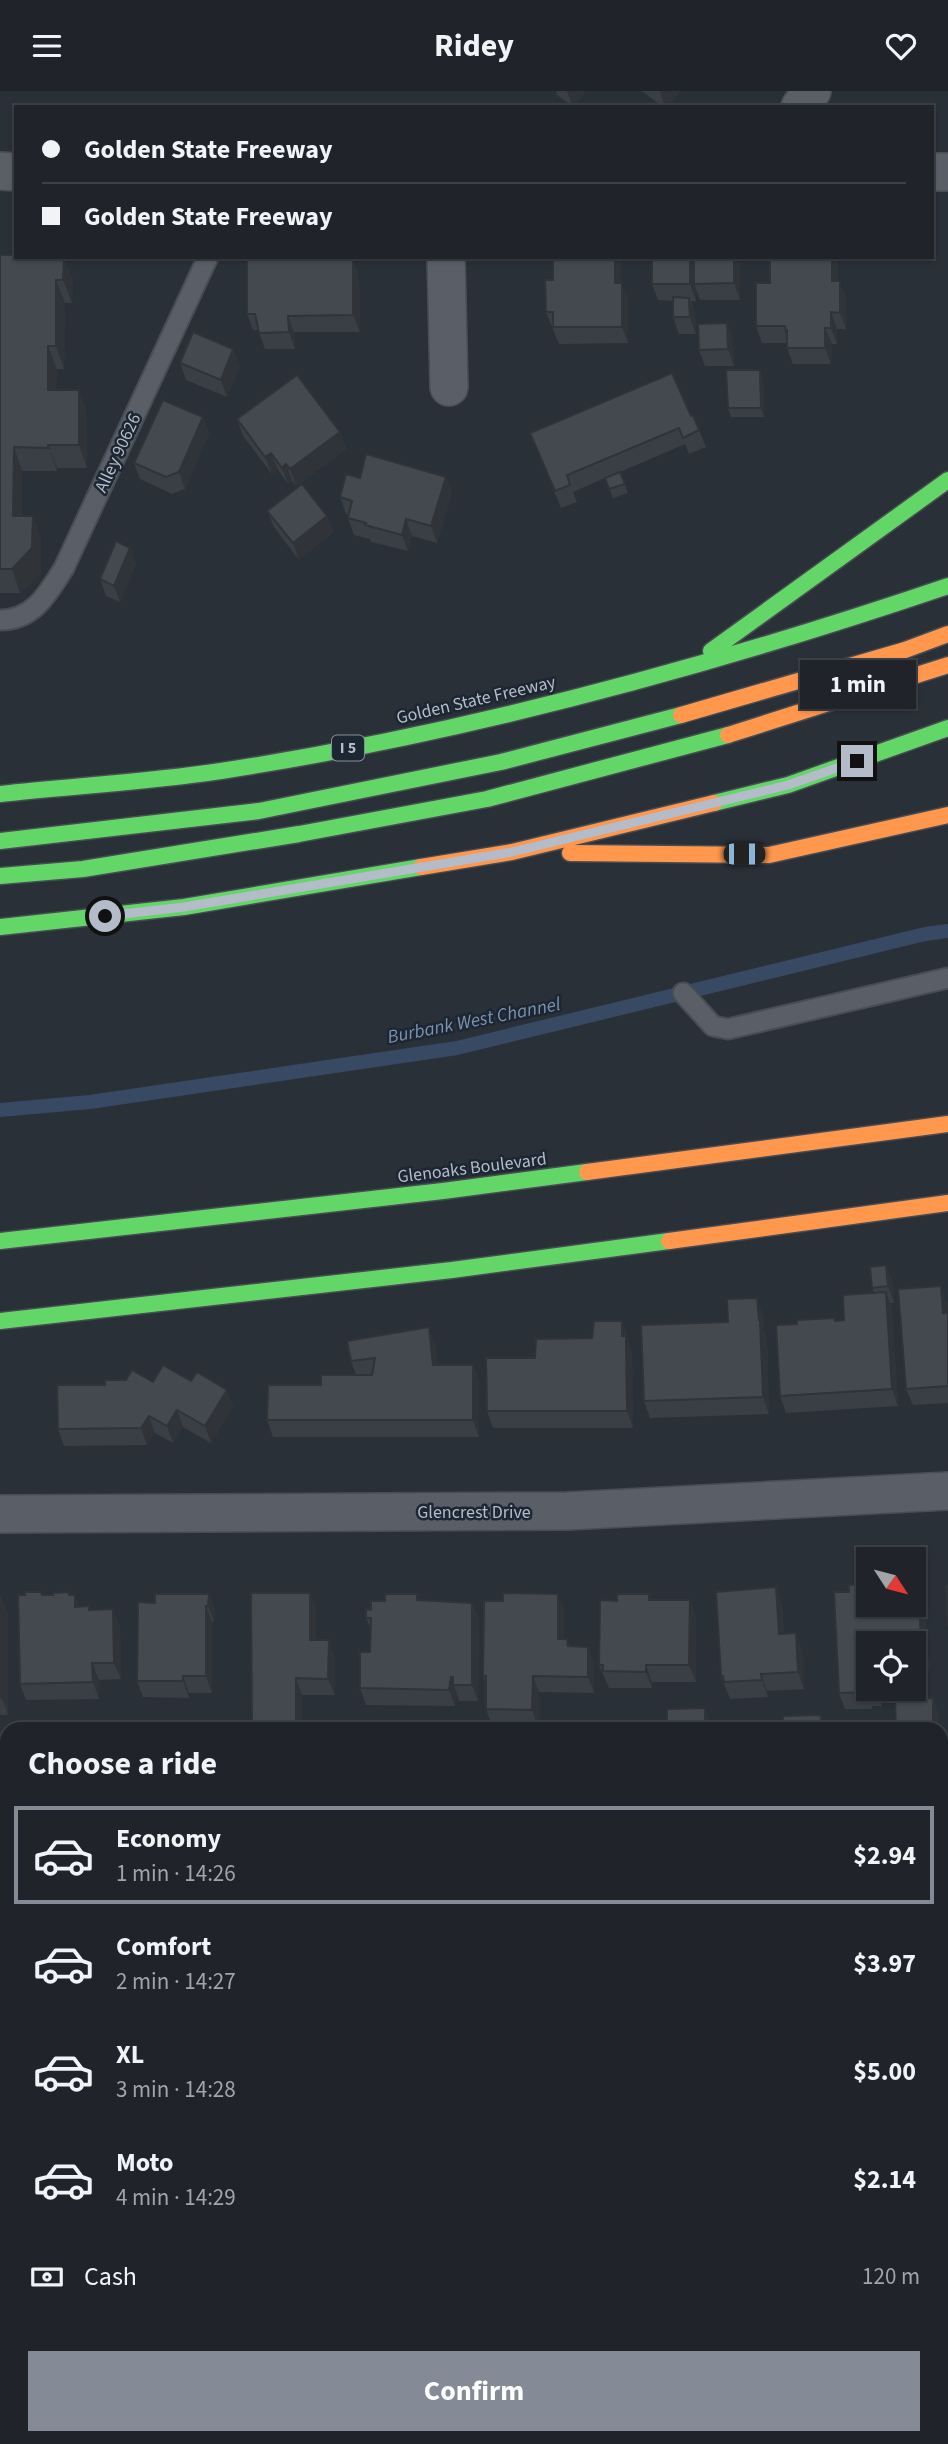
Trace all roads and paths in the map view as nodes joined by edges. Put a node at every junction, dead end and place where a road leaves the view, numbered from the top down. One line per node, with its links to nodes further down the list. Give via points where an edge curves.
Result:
1 (207, 259): 6 (lane, Alley 90626, via 64,568 46,598 26,615)
2 (446, 259): 3 (street)
3 (449, 387)
4 (948, 480): 9 (main road)
5 (948, 586): 9 (main road, Golden State Freeway / I 5)
6 (0, 620)
7 (948, 634): 13 (main road, via 729,703 501,762 259,811)
8 (948, 665): 15 (main road, via 730,735 487,799 96,867)
9 (689, 667): 11 (main road, Golden State Freeway / I 5, via 439,731 220,771)
10 (948, 728): 14 (main road, via 788,785)
11 (0, 794)
12 (948, 814): 14 (main road, via 769,855)
13 (0, 841)
14 (512, 852): 16 (main road, via 184,907)
15 (0, 876)
16 (0, 927)
17 (948, 978): 18 (lane, via 728,1029 713,1026)
18 (683, 993)
19 (948, 1123): 21 (main road, Glenoaks Boulevard, via 443,1191)
20 (948, 1203): 22 (main road, via 452,1270)
21 (0, 1241)
22 (0, 1321)
23 (948, 1491): 24 (street, Glencrest Drive, via 568,1511)
24 (0, 1514)

